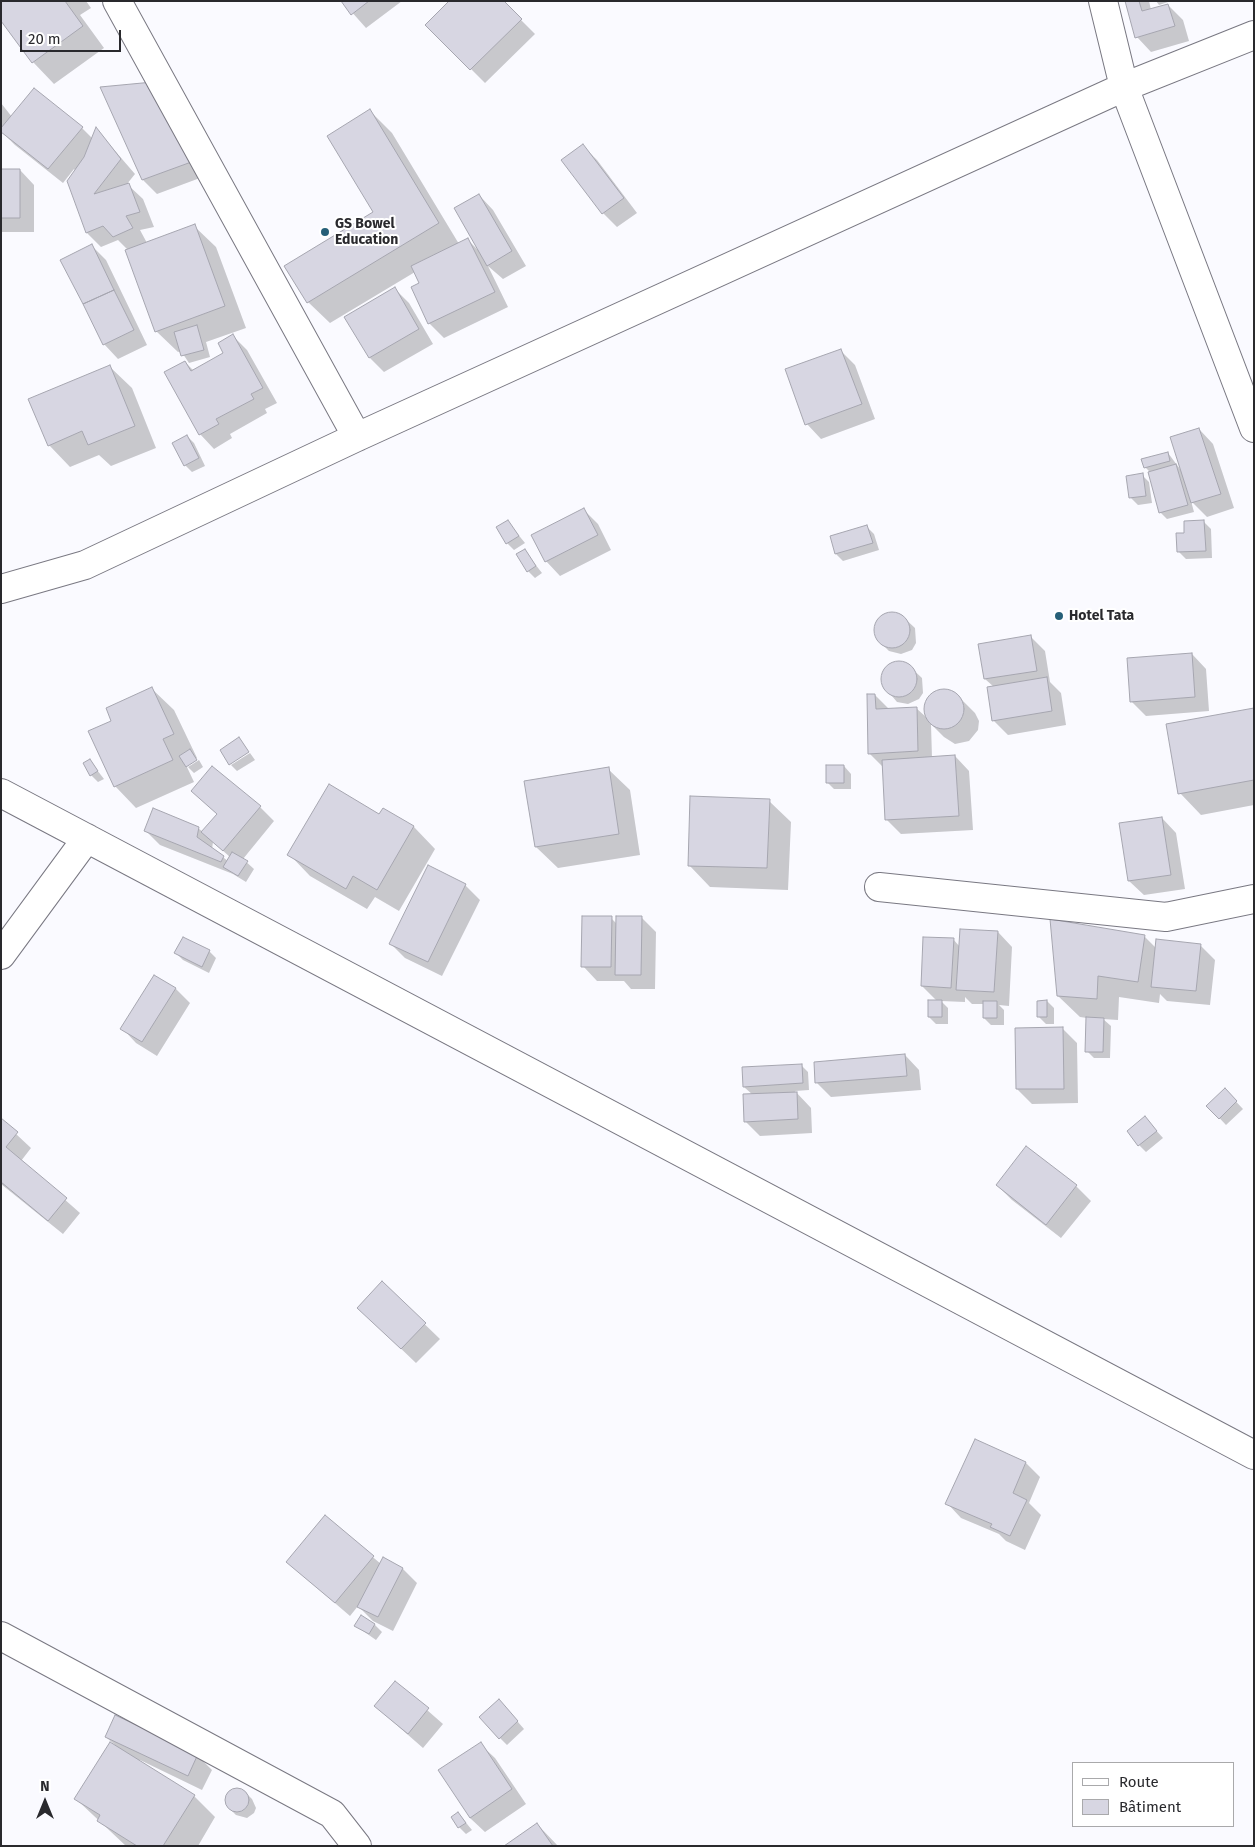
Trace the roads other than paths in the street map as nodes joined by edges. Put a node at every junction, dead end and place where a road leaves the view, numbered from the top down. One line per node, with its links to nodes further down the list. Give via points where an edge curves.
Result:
1 (117, 1): 6 (street)
2 (1103, 1): 4 (street)
3 (1254, 35): 4 (street)
4 (1124, 87): 5 (street); 6 (street)
5 (1254, 428)
6 (357, 437): 7 (street, via 84,566)
7 (1, 589)
8 (1, 793): 9 (street)
9 (87, 838): 12 (street); 13 (street)
10 (879, 887): 11 (street, via 1166,917)
11 (1254, 899)
12 (1, 955)
13 (1254, 1455)
14 (1, 1636): 15 (street, via 332,1814)
15 (357, 1846)

